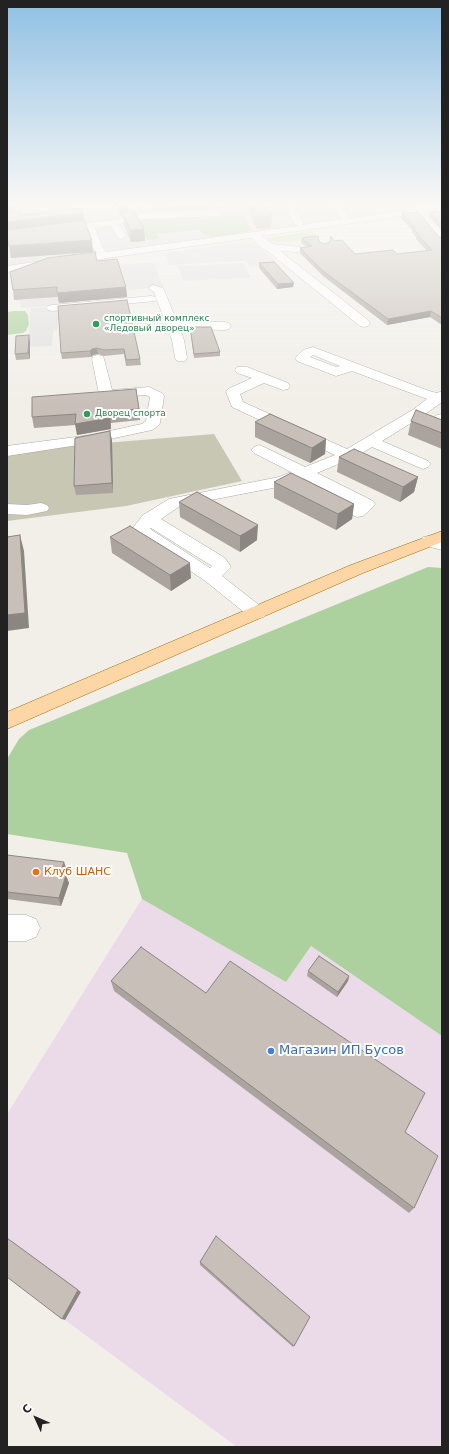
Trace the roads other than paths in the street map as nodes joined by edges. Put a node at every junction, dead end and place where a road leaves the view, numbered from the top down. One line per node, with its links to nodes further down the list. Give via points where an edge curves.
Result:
1 (18, 272): 3 (street)
2 (299, 272): 5 (street)
3 (7, 273)
4 (52, 308): 6 (street, via 152,294 159,290)
5 (364, 323)
6 (172, 325): 7 (street); 8 (street)
7 (225, 326)
8 (181, 358)
9 (98, 359): 14 (street)
10 (352, 366): 16 (street, via 371,374 362,381 413,400)
11 (242, 370): 12 (street)
12 (264, 378): 13 (street); 22 (street, via 233,392 237,404)
13 (283, 386)
14 (106, 394): 15 (street); 21 (street, via 149,391 157,396 153,423 147,427 91,439)
15 (91, 395)
16 (435, 401): 19 (street)
17 (442, 418): 18 (street, via 436,423)
18 (442, 425)
19 (370, 441): 22 (street); 23 (street, via 395,459)
20 (259, 450): 24 (street)
21 (7, 451)
22 (348, 455): 24 (street)
23 (423, 464)
24 (305, 472): 25 (street); 25 (street, via 367,504 357,512)
25 (290, 479): 29 (street, via 184,500 166,506 149,519 219,562 222,567 210,576)
26 (41, 508): 27 (street)
27 (7, 509)
28 (438, 540): 29 (main road, via 357,569)
29 (257, 613): 30 (main road)
30 (7, 721)

